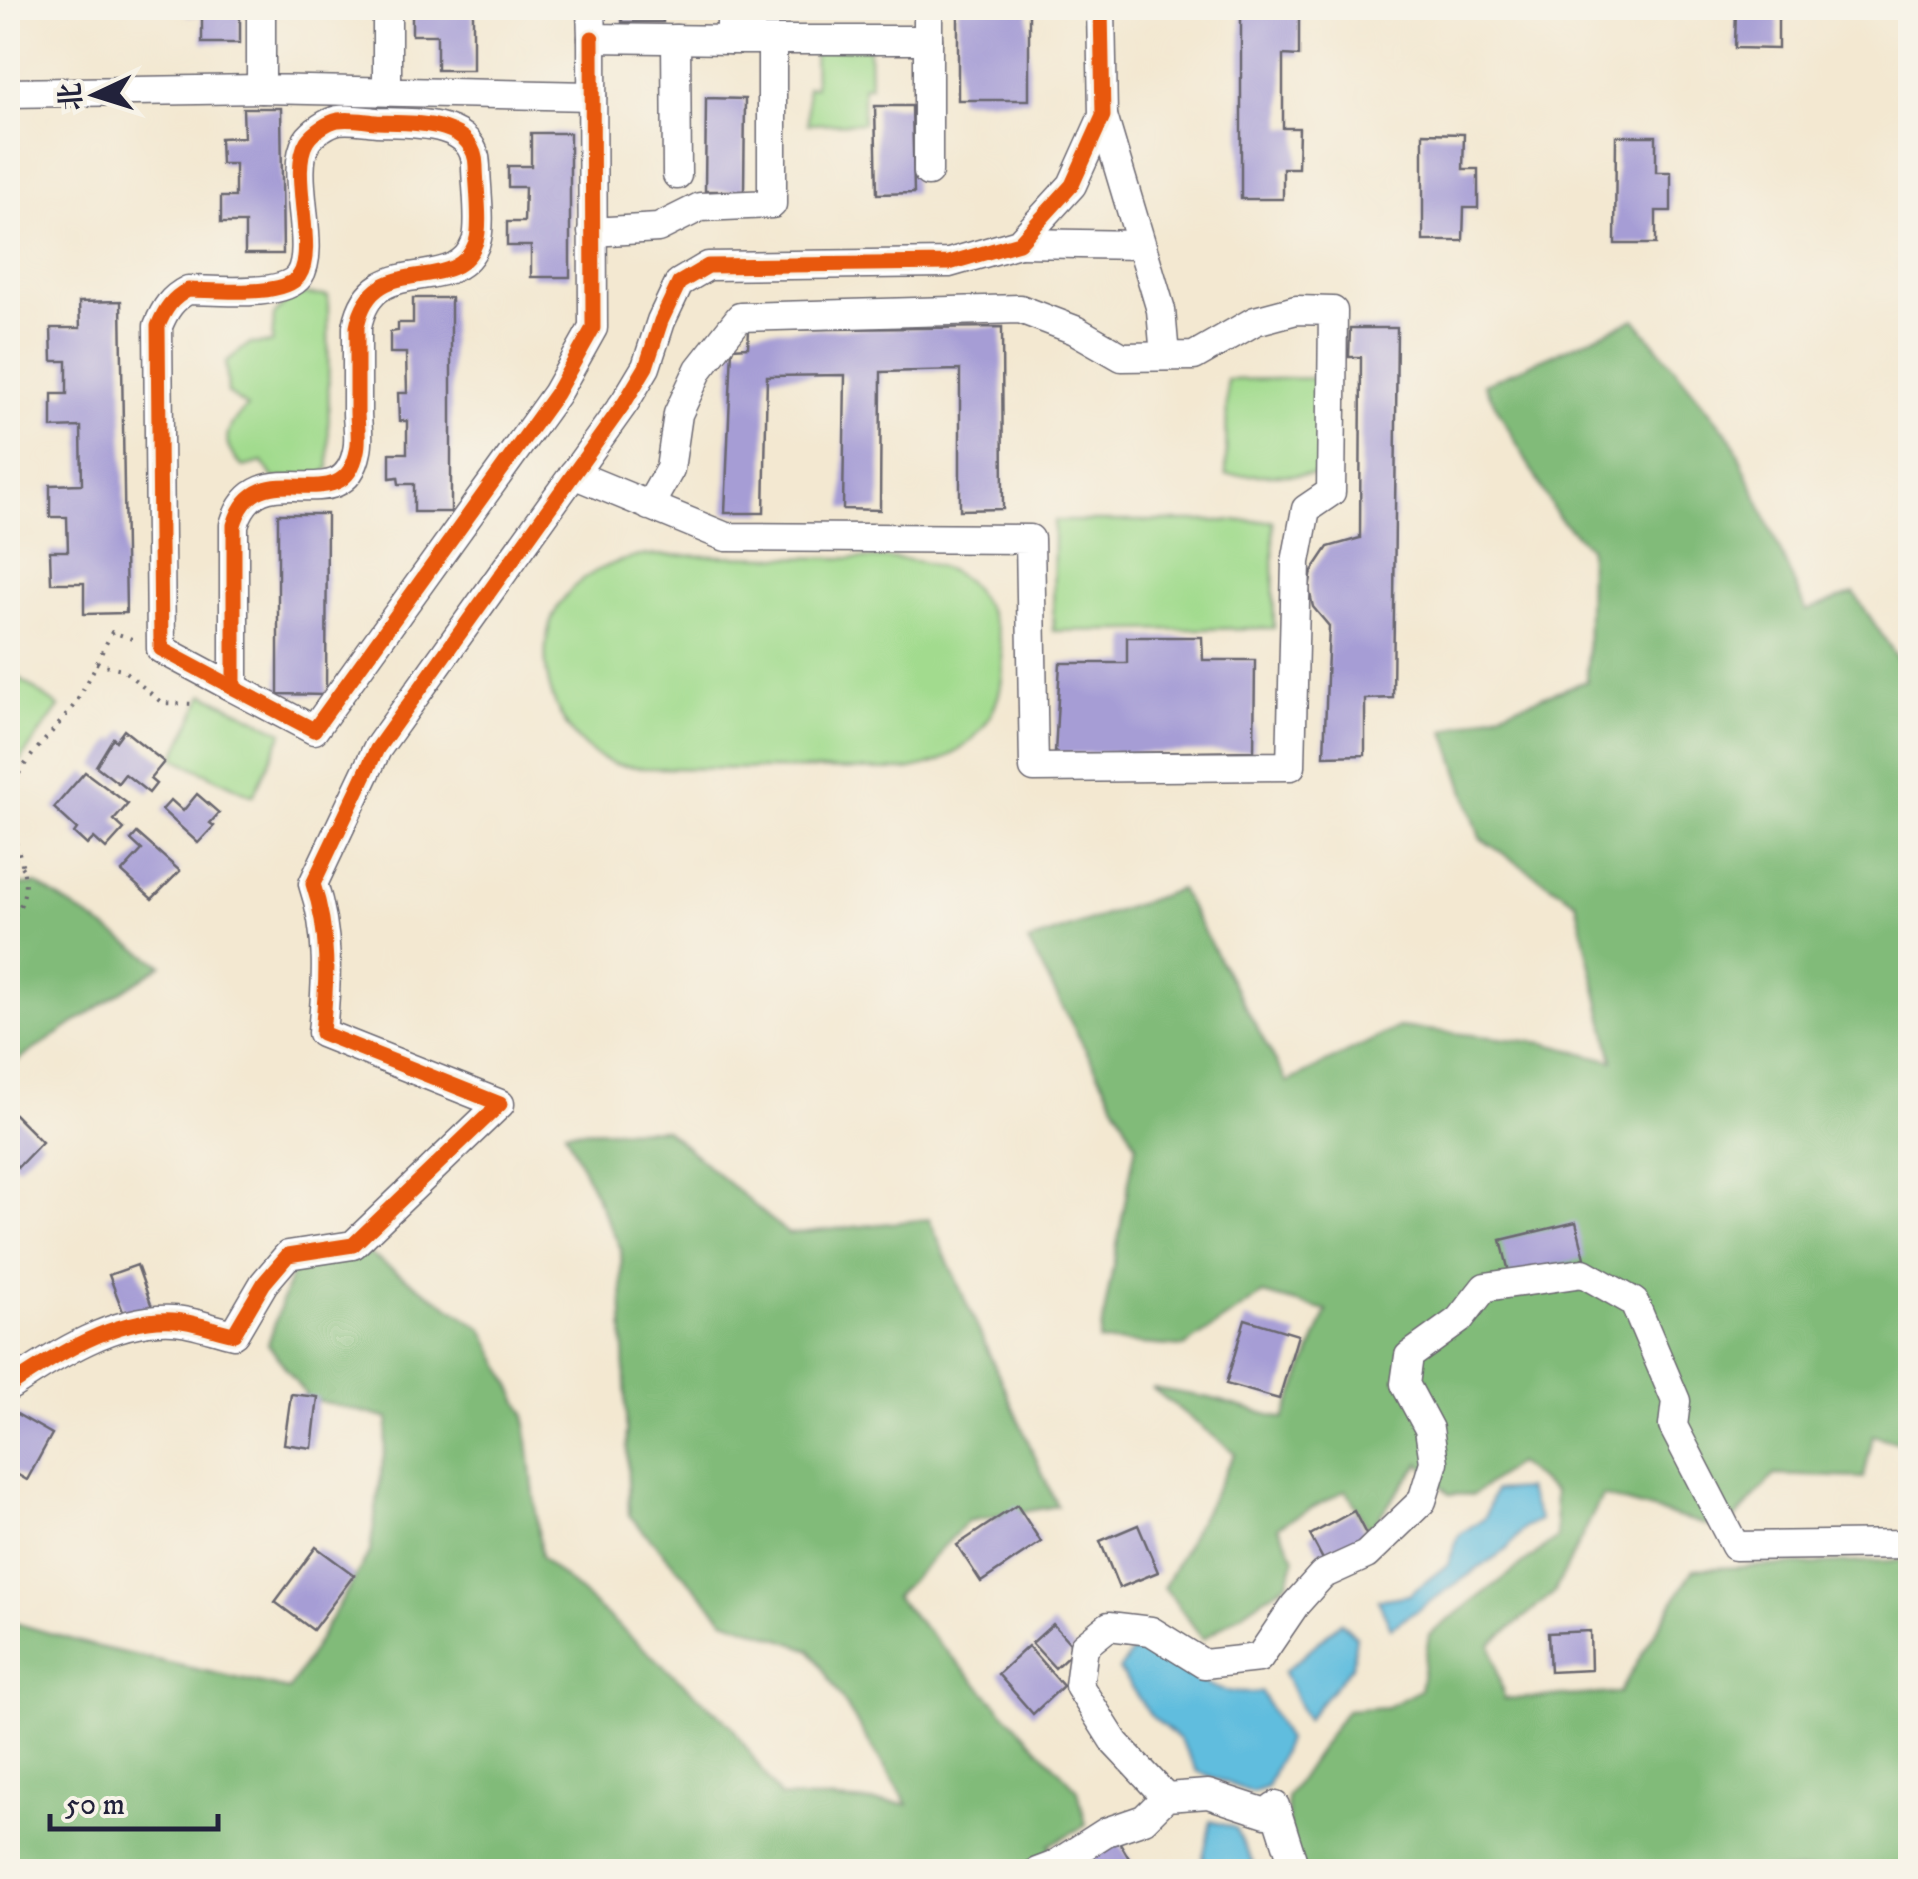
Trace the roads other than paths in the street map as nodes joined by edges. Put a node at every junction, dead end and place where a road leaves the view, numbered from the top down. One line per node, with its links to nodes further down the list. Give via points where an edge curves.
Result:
1 (261, 8): 12 (street)
2 (387, 8): 13 (street)
3 (591, 8): 7 (street)
4 (731, 8): 9 (street)
5 (928, 8): 11 (street)
6 (1101, 8): 16 (street)
7 (592, 38): 8 (street); 15 (street)
8 (676, 39): 9 (street); 18 (street)
9 (731, 40): 10 (street)
10 (772, 40): 11 (street); 19 (street, via 772,204 700,208 658,228)
11 (928, 40): 17 (street)
12 (262, 89): 13 (street); 14 (street)
13 (387, 90): 15 (street)
14 (8, 93)
15 (592, 96): 19 (street)
16 (1102, 116): 20 (street, via 1072,185); 21 (street)
17 (928, 172)
18 (677, 175)
19 (592, 232): 25 (street, via 593,328 566,378 314,730)
20 (1019, 242): 21 (street); 23 (street, via 949,263 708,266 680,283 646,367)
21 (1141, 245): 22 (street, via 1161,310)
22 (1165, 356): 24 (street, via 1122,357 1020,309 740,317 699,369 678,414 670,469); 24 (street, via 1194,356 1256,322 1296,310 1333,311 1332,492 1306,509 1296,562 1291,766 1034,768 1030,539 726,538)
23 (573, 474): 24 (street); 26 (street, via 377,749 312,884 324,915 328,968 322,1034 500,1104 353,1245 288,1254 234,1334 174,1320 126,1326 51,1358)
24 (649, 506)
25 (234, 688): 25 (street, via 239,508 266,487 321,487 349,470 358,451 360,310 392,279 455,266 478,239 476,155 455,132 338,120 321,128 307,141 302,160 299,276 270,290 188,290 176,296 158,326 161,648)
26 (10, 1386)
27 (1910, 1544): 28 (street, via 1735,1546 1673,1426 1676,1401 1634,1302 1584,1274 1485,1287 1458,1320 1409,1356 1405,1384 1429,1429 1434,1462 1422,1502 1366,1555 1322,1575 1260,1658 1204,1664 1151,1631 1109,1626 1084,1646 1078,1686 1115,1743)
28 (1166, 1797): 29 (street, via 1144,1819 1106,1832); 30 (street, via 1208,1794 1266,1814 1275,1806)
29 (1037, 1872)
30 (1296, 1872)

